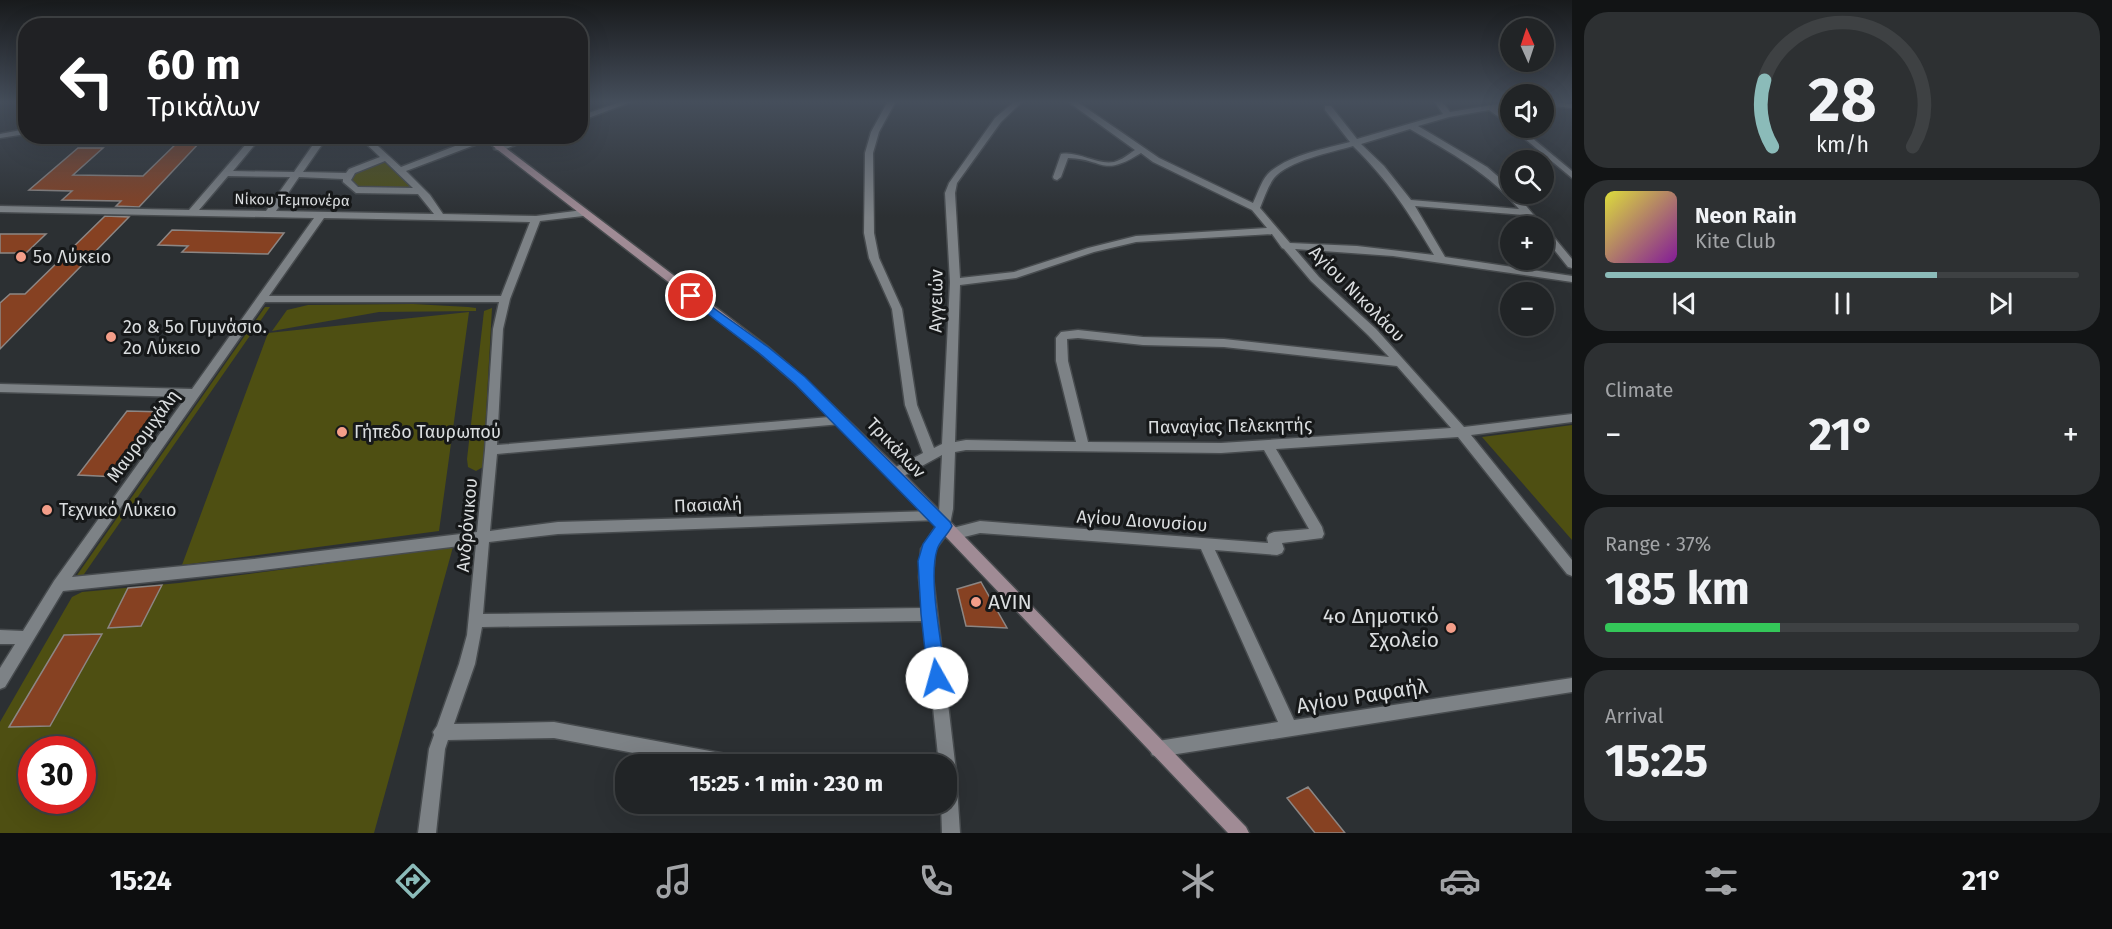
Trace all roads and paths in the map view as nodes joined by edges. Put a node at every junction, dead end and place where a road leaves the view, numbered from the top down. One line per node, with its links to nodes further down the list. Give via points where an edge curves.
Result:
1 (873, 140): 57 (street, via 869,153 869,233 874,258 897,309 910,405)
2 (984, 140): 44 (street, Αγγειών, via 952,187)
3 (1127, 140): 16 (street, Αγίου Νικολάου)
4 (1353, 140): 14 (street)
5 (1368, 140): 14 (street)
6 (1434, 140): 24 (street)
7 (1530, 140): 21 (street)
8 (251, 144): 19 (street)
9 (319, 144): 20 (street)
10 (370, 144): 17 (street)
11 (467, 144): 18 (street)
12 (493, 144): 15 (main road, Τρικάλων)
13 (511, 144): 15 (street)
14 (1356, 144): 26 (street); 28 (street, via 1300,159 1282,168 1268,180)
15 (498, 149): 32 (main road, Τρικάλων)
16 (1141, 150): 23 (street, via 1112,165 1064,156); 28 (street, Αγίου Νικολάου)
17 (385, 158): 18 (street); 22 (street)
18 (398, 171): 25 (street)
19 (226, 173): 20 (street); 31 (street)
20 (298, 174): 22 (street); 33 (street)
21 (1572, 175)
22 (348, 176): 25 (street, via 346,180 356,190)
23 (1057, 177)
24 (1500, 183)
25 (419, 191): 36 (street)
26 (1408, 203): 30 (street); 41 (street)
27 (1521, 204): 30 (street)
28 (1255, 208): 38 (street, Αγίου Νικολάου)
29 (0, 209): 31 (street, Νίκου Τεμπονέρα)
30 (1527, 212): 35 (street)
31 (191, 213): 33 (street, Νίκου Τεμπονέρα)
32 (583, 213): 37 (street, Νίκου Τεμπονέρα); 51 (main road, Τρικάλων, via 770,355)
33 (269, 214): 34 (street, Νίκου Τεμπονέρα)
34 (321, 215): 36 (street, Νίκου Τεμπονέρα); 45 (street, Μαυρομιχάλη)
35 (1530, 216)
36 (440, 217): 37 (street, Νίκου Τεμπονέρα)
37 (536, 219): 46 (street, Ανδρόνικου)
38 (1272, 231): 40 (street, Αγίου Νικολάου); 44 (street, via 1136,239 1016,275)
39 (1554, 243): 42 (street)
40 (1285, 246): 41 (street, via 1327,246); 47 (street, Αγίου Νικολάου)
41 (1441, 259): 43 (street)
42 (1572, 265)
43 (1572, 279)
44 (955, 282): 55 (street, Αγγειών)
45 (262, 299): 46 (street); 49 (street, Μαυρομιχάλη)
46 (505, 299): 56 (street, Ανδρόνικου, via 498,335)
47 (1400, 362): 52 (street, Αγίου Νικολάου); 53 (street, via 1224,343 1065,335 1061,338 1062,361)
48 (0, 388): 49 (street)
49 (195, 393): 63 (street, Μαυρομιχάλη)
50 (1572, 418): 52 (street, Παναγίας Πελεκητής)
51 (841, 420): 56 (street); 58 (main road, Τρικάλων)
52 (1461, 432): 54 (street, Παναγίας Πελεκητής); 62 (street, Αγίου Νικολάου)
53 (1083, 446): 54 (street, Παναγίας Πελεκητής); 55 (street, Παναγίας Πελεκητής, via 985,444)
54 (1268, 446): 61 (street, Αγίου Διονυσίου, via 1317,534 1274,538 1277,549)
55 (948, 448): 57 (street, Παναγίας Πελεκητής); 59 (street, Αγγειών)
56 (491, 450): 60 (street, Ανδρόνικου)
57 (930, 454): 58 (street, Παναγίας Πελεκητής)
58 (895, 474): 59 (main road, Τρικάλων)
59 (943, 525): 60 (street, Πασιαλή, via 558,528); 61 (street, Αγίου Διονυσίου); 64 (street, via 927,555); 72 (main road, Τρικάλων)
60 (484, 536): 63 (street, Πασιαλή); 65 (street, Ανδρόνικου)
61 (1205, 543): 70 (street)
62 (1572, 570)
63 (59, 585): 67 (street, Μαυρομιχάλη)
64 (929, 614): 65 (street); 74 (street)
65 (476, 621): 71 (street, Ανδρόνικου, via 467,664)
66 (0, 637): 67 (street)
67 (27, 638): 68 (street, Μαυρομιχάλη)
68 (0, 682)
69 (1572, 685): 70 (street, Αγίου Ραφαήλ)
70 (1289, 728): 72 (street, Αγίου Ραφαήλ)
71 (441, 732): 73 (street, via 554,730); 76 (street, Ανδρόνικου)
72 (1158, 749): 78 (main road, Τρικάλων)
73 (683, 754)
74 (942, 754)
75 (948, 814): 77 (street)
76 (427, 833)
77 (951, 833)
78 (1240, 833)

